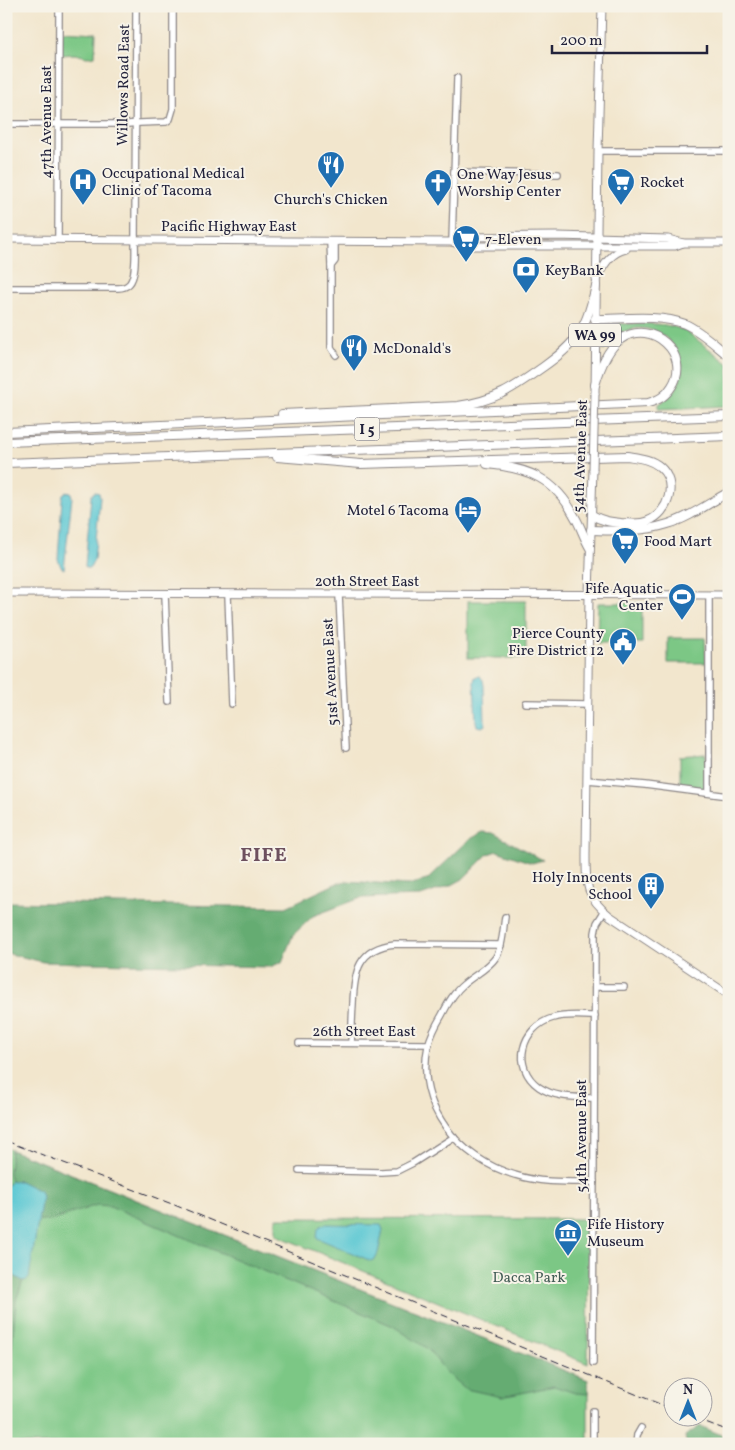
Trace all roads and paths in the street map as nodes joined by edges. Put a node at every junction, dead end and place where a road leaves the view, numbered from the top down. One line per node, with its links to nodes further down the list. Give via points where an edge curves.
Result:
1 (59, 6): 7 (street, 47th Avenue East)
2 (136, 6): 8 (street, Willows Road East)
3 (173, 6): 8 (street, via 171,116 165,122)
4 (602, 6): 9 (main road, 54th Avenue East)
5 (457, 78): 11 (street)
6 (6, 124): 7 (street)
7 (58, 124): 8 (street); 15 (street, 47th Avenue East)
8 (135, 124): 16 (street, Willows Road East)
9 (598, 151): 10 (street); 13 (main road, 54th Avenue East)
10 (729, 151)
11 (454, 172): 12 (street); 18 (street)
12 (558, 174)
13 (597, 237): 18 (main road, Pacific Highway East, via 465,237); 20 (main road, Pacific Highway East, via 668,239); 21 (main road, 54th Avenue East)
14 (6, 239): 15 (main road, Pacific Highway East)
15 (58, 239): 16 (main road, Pacific Highway East)
16 (135, 240): 17 (main road, Pacific Highway East); 24 (street, Willows Road East, via 134,271 126,286)
17 (332, 241): 18 (main road, Pacific Highway East); 26 (street, via 331,347)
18 (452, 242): 21 (main road, Pacific Highway East, via 464,246)
19 (729, 242): 20 (main road, Pacific Highway East)
20 (684, 243): 22 (main road, Pacific Highway East)
21 (596, 246): 22 (main road, Pacific Highway East); 23 (main road, 54th Avenue East / WA 99)
22 (641, 246): 23 (main road, via 610,256)
23 (596, 283): 25 (main road, 54th Avenue East / WA 99); 30 (highway, via 584,325 570,344 517,386 496,397 458,406 295,413)
24 (6, 288)
25 (596, 319): 27 (highway, via 676,321 697,331); 28 (main road, 54th Avenue East / WA 99)
26 (336, 355)
27 (729, 356)
28 (595, 385): 30 (highway, via 607,354 628,335 645,333 662,339 676,360 673,386 662,398 648,403); 38 (main road, 54th Avenue East / WA 99, bridge)
29 (729, 416): 33 (highway, I 5)
30 (190, 423): 31 (highway)
31 (6, 432)
32 (729, 436): 34 (highway, I 5)
33 (6, 442)
34 (242, 454): 35 (highway, via 361,464); 36 (highway, I 5)
35 (455, 461): 38 (highway, via 627,456 651,461 664,471 669,497 656,517 644,523 629,523 606,522); 40 (highway, via 515,467 542,479 570,507)
36 (6, 463)
37 (729, 492): 39 (highway, via 668,524 636,530)
38 (592, 515): 39 (main road, 54th Avenue East)
39 (591, 530): 40 (main road, 54th Avenue East)
40 (590, 548): 43 (main road, 54th Avenue East)
41 (6, 594): 42 (main road, 20th Street East)
42 (165, 594): 44 (main road, 20th Street East); 48 (street)
43 (589, 594): 45 (main road, 20th Street East); 46 (main road, 20th Street East); 51 (main road, 54th Avenue East)
44 (228, 595): 45 (main road, 20th Street East); 50 (street)
45 (339, 595): 52 (street, 51st Avenue East)
46 (709, 595): 47 (main road, 20th Street East); 54 (street)
47 (729, 596)
48 (169, 702)
49 (525, 703): 51 (street)
50 (232, 704)
51 (588, 704): 53 (main road, 54th Avenue East)
52 (346, 748)
53 (587, 780): 54 (street); 56 (main road, 54th Avenue East, via 586,877 588,890)
54 (709, 793): 55 (street)
55 (729, 796)
56 (604, 912): 59 (street, 54th Avenue East, via 596,928); 61 (main road)
57 (504, 917): 58 (street)
58 (501, 945): 64 (street, via 395,944 373,950 362,961 355,976); 65 (street, via 492,962 453,995)
59 (595, 987): 60 (street); 62 (street, 54th Avenue East)
60 (624, 987)
61 (729, 995)
62 (595, 1016): 66 (street, 54th Avenue East); 66 (street, via 561,1016 541,1023 527,1036 522,1057 529,1076 543,1089 560,1096)
63 (299, 1043): 64 (street, 26th Street East)
64 (351, 1043): 65 (street, 26th Street East)
65 (429, 1044): 67 (street, via 426,1065 429,1093 437,1115)
66 (594, 1098): 69 (street, 54th Avenue East)
67 (454, 1137): 68 (street, via 397,1171); 69 (street, via 482,1161 516,1176)
68 (300, 1170)
69 (594, 1182): 70 (street, 54th Avenue East)
70 (593, 1363)
71 (593, 1410): 73 (street)
72 (641, 1428): 74 (street)
73 (592, 1444)
74 (636, 1444)

